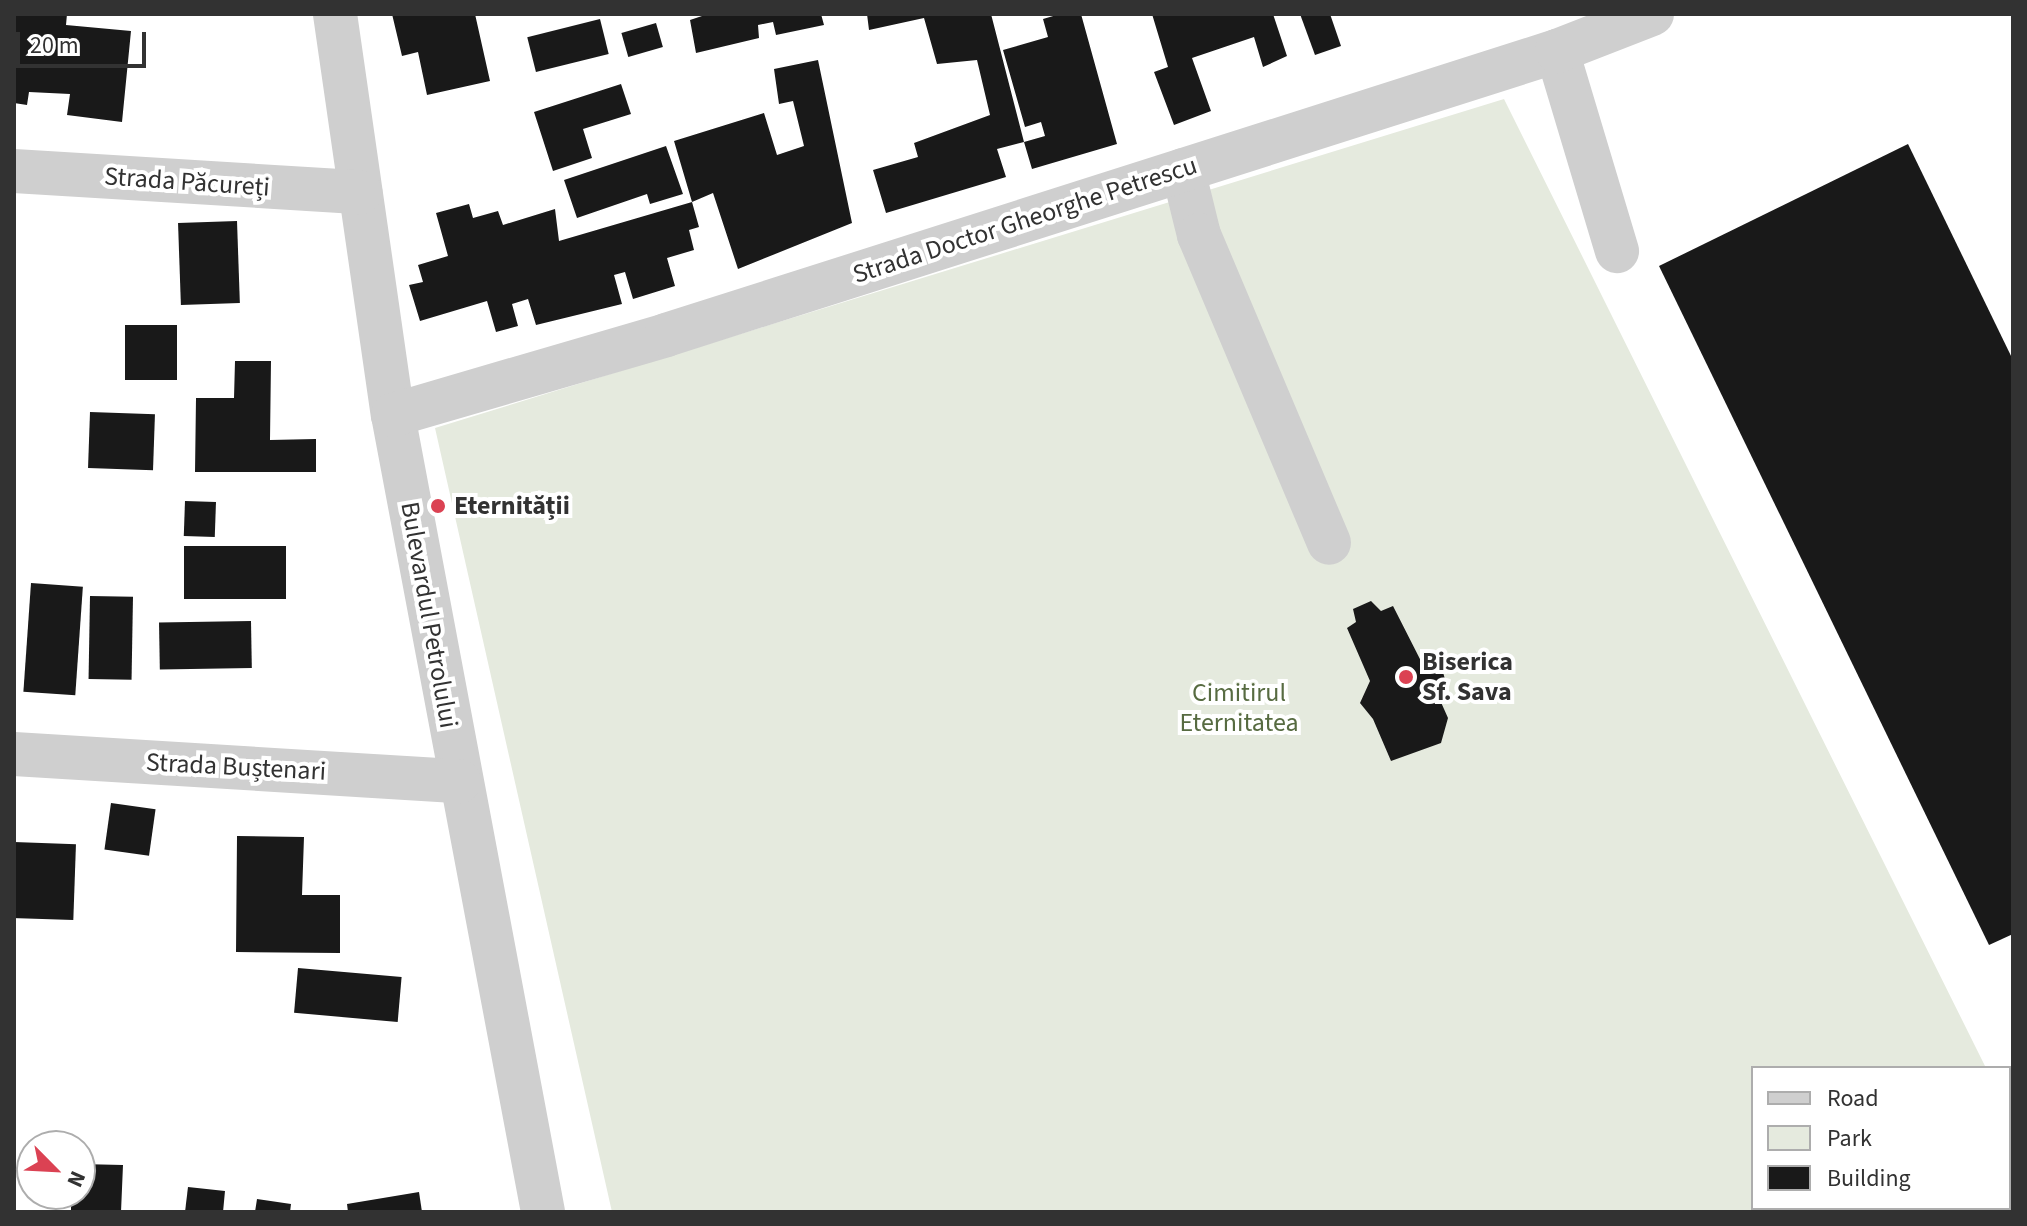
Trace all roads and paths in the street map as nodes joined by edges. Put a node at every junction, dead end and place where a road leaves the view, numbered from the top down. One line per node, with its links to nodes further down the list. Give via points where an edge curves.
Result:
1 (335, 14): 6 (street, Bulevardul Petrolului)
2 (1652, 14): 3 (street, Strada Doctor Gheorghe Petrescu)
3 (1557, 51): 4 (street, Strada Doctor Gheorghe Petrescu); 7 (street)
4 (1183, 170): 8 (street, Strada Doctor Gheorghe Petrescu, via 666,335); 9 (street, via 1199,235)
5 (14, 171): 6 (street, Strada Păcureți)
6 (360, 192): 8 (street, Bulevardul Petrolului)
7 (1617, 251)
8 (393, 415): 11 (street, Bulevardul Petrolului)
9 (1329, 543)
10 (14, 754): 11 (street, Strada Buștenari)
11 (459, 781): 12 (street, Bulevardul Petrolului)
12 (543, 1212)

